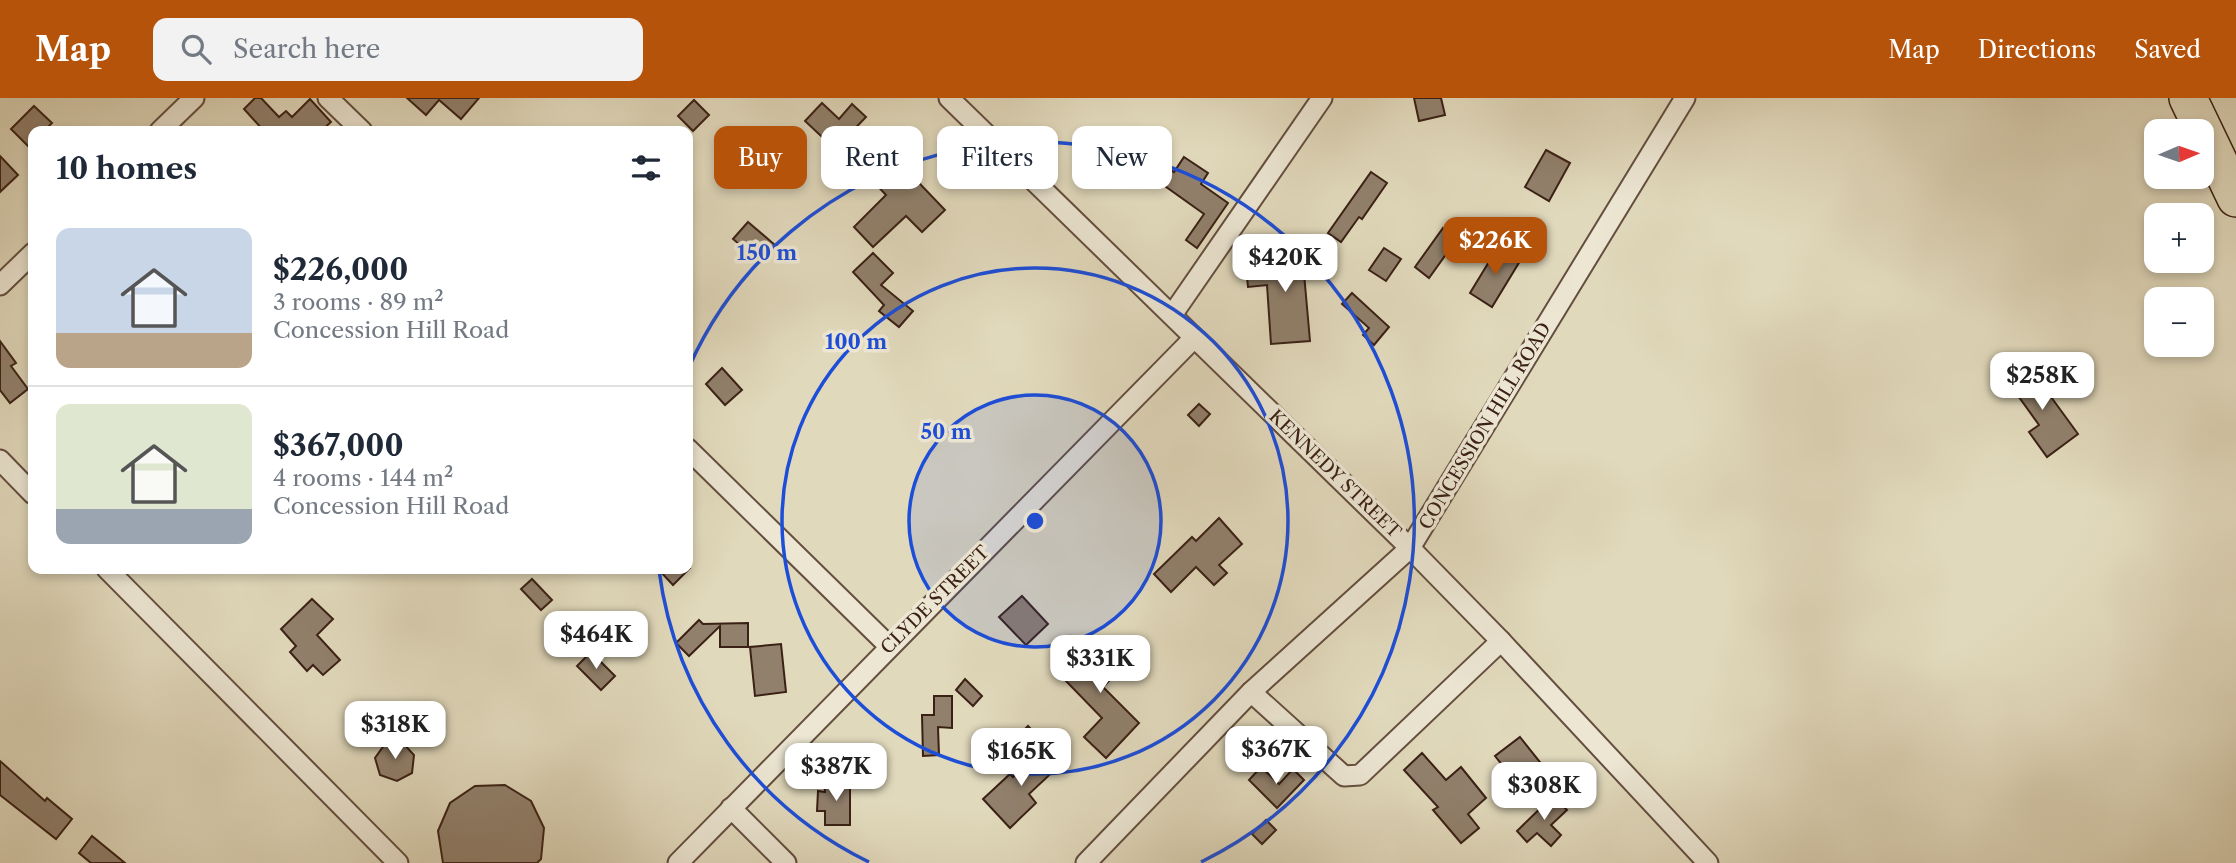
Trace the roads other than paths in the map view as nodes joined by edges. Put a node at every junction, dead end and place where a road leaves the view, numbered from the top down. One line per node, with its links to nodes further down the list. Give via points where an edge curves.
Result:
1 (194, 98): 7 (street)
2 (328, 98): 8 (street)
3 (949, 98): 12 (street, KENNEDY STREET)
4 (1322, 98): 12 (street)
5 (1685, 98): 17 (street, CONCESSION HILL ROAD)
6 (2188, 98): 9 (highway)
7 (165, 126)
8 (357, 126)
9 (2236, 198)
10 (28, 258): 11 (street)
11 (0, 285)
12 (1172, 315): 13 (street, KENNEDY STREET)
13 (1194, 338): 17 (street, KENNEDY STREET); 20 (street, CLYDE STREET)
14 (693, 454): 20 (street)
15 (0, 460): 16 (street)
16 (28, 489)
17 (1410, 548): 19 (street, KENNEDY STREET); 21 (street, CONCESSION HILL ROAD)
18 (112, 574): 23 (street)
19 (1501, 641): 21 (street, via 1360,775 1344,776); 27 (street, KENNEDY STREET)
20 (889, 646): 22 (street, CLYDE STREET)
21 (1251, 692): 26 (street, CONCESSION HILL ROAD)
22 (731, 808): 24 (street, CLYDE STREET); 25 (street)
23 (398, 863)
24 (678, 863)
25 (786, 863)
26 (1086, 863)
27 (1708, 863)

